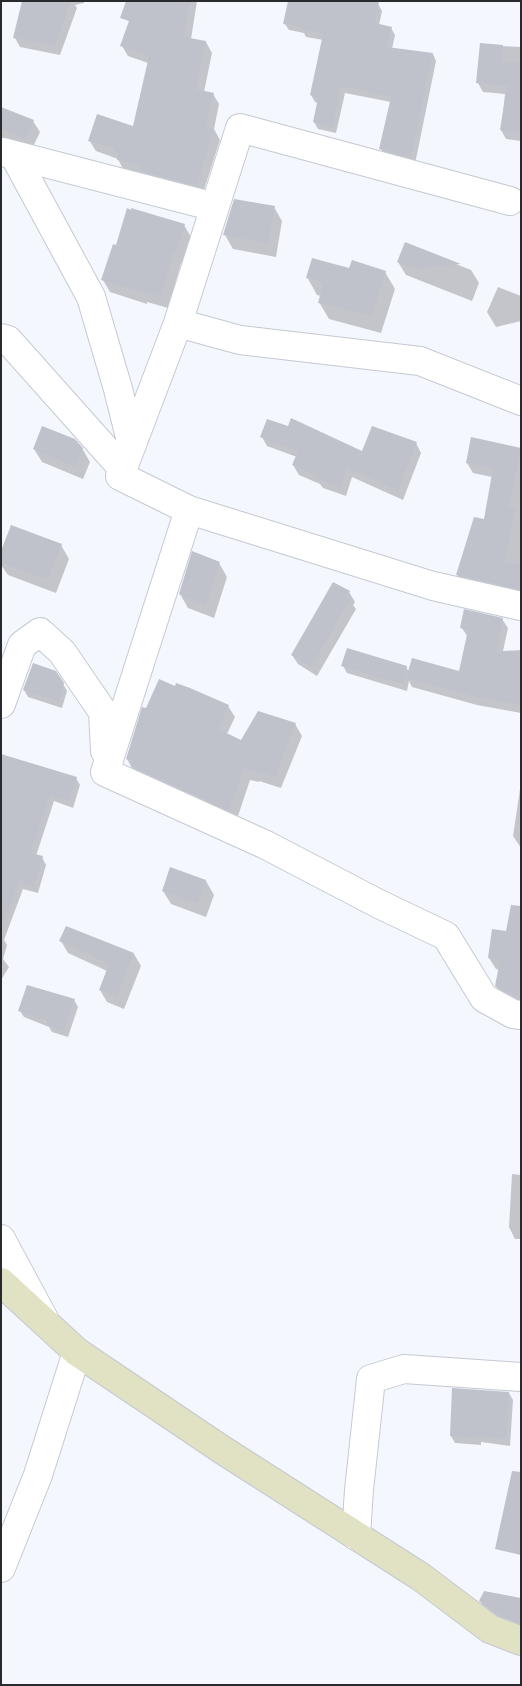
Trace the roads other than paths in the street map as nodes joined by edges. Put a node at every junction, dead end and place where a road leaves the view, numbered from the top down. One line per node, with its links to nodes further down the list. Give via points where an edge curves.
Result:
1 (8, 153): 3 (street); 7 (street, via 91,296 118,389)
2 (510, 201): 3 (street, via 240,128)
3 (215, 207): 4 (street)
4 (178, 323): 6 (street, via 240,340 420,361); 7 (street)
5 (1, 338): 7 (street, via 8,340)
6 (521, 401)
7 (127, 457): 8 (street, via 120,476)
8 (188, 510): 9 (street, via 433,586); 11 (street)
9 (521, 606)
10 (1, 704): 11 (street, via 22,645 40,632 62,652 103,712)
11 (105, 772): 12 (street, via 266,845 446,936 484,998)
12 (521, 1016)
13 (1, 1239): 15 (street)
14 (1, 1282): 15 (street)
15 (46, 1324): 16 (street)
16 (77, 1352): 18 (street); 19 (street, via 38,1475)
17 (521, 1377): 18 (street, via 404,1369 372,1379)
18 (356, 1536): 20 (street, via 421,1577 490,1629)
19 (1, 1568)
20 (521, 1640)

